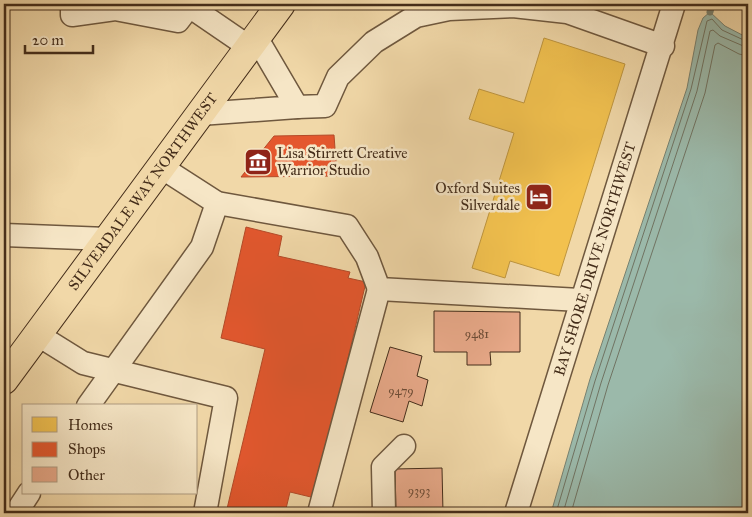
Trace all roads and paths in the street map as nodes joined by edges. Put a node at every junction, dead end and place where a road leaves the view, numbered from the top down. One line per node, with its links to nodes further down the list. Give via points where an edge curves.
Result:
1 (72, 4): 5 (street, via 72,15)
2 (281, 4): 7 (main road, SILVERDALE WAY NORTHWEST)
3 (674, 4): 8 (street, BAY SHORE DRIVE NORTHWEST)
4 (190, 5): 5 (street, via 178,20); 7 (street)
5 (116, 6)
6 (568, 8): 8 (street); 9 (street, via 449,9 416,16 374,42 338,77 325,106)
7 (252, 42): 9 (street); 10 (main road, SILVERDALE WAY NORTHWEST)
8 (663, 46): 16 (street, BAY SHORE DRIVE NORTHWEST)
9 (298, 107): 10 (street)
10 (200, 114): 11 (main road, SILVERDALE WAY NORTHWEST)
11 (160, 167): 12 (street); 14 (main road, SILVERDALE WAY NORTHWEST)
12 (217, 203): 15 (street, via 347,226 367,257); 19 (street, via 202,247)
13 (4, 235): 14 (street)
14 (107, 239): 17 (main road, SILVERDALE WAY NORTHWEST)
15 (379, 289): 16 (street); 25 (street)
16 (580, 300): 27 (street, BAY SHORE DRIVE NORTHWEST)
17 (38, 335): 18 (main road, SILVERDALE WAY NORTHWEST); 19 (street, via 83,363)
18 (6, 371)
19 (111, 371): 20 (street); 24 (street, via 226,398)
20 (89, 404)
21 (404, 446): 26 (street, via 383,467)
22 (28, 494): 23 (street)
23 (16, 513)
24 (205, 513)
25 (319, 513)
26 (384, 513)
27 (516, 513)

